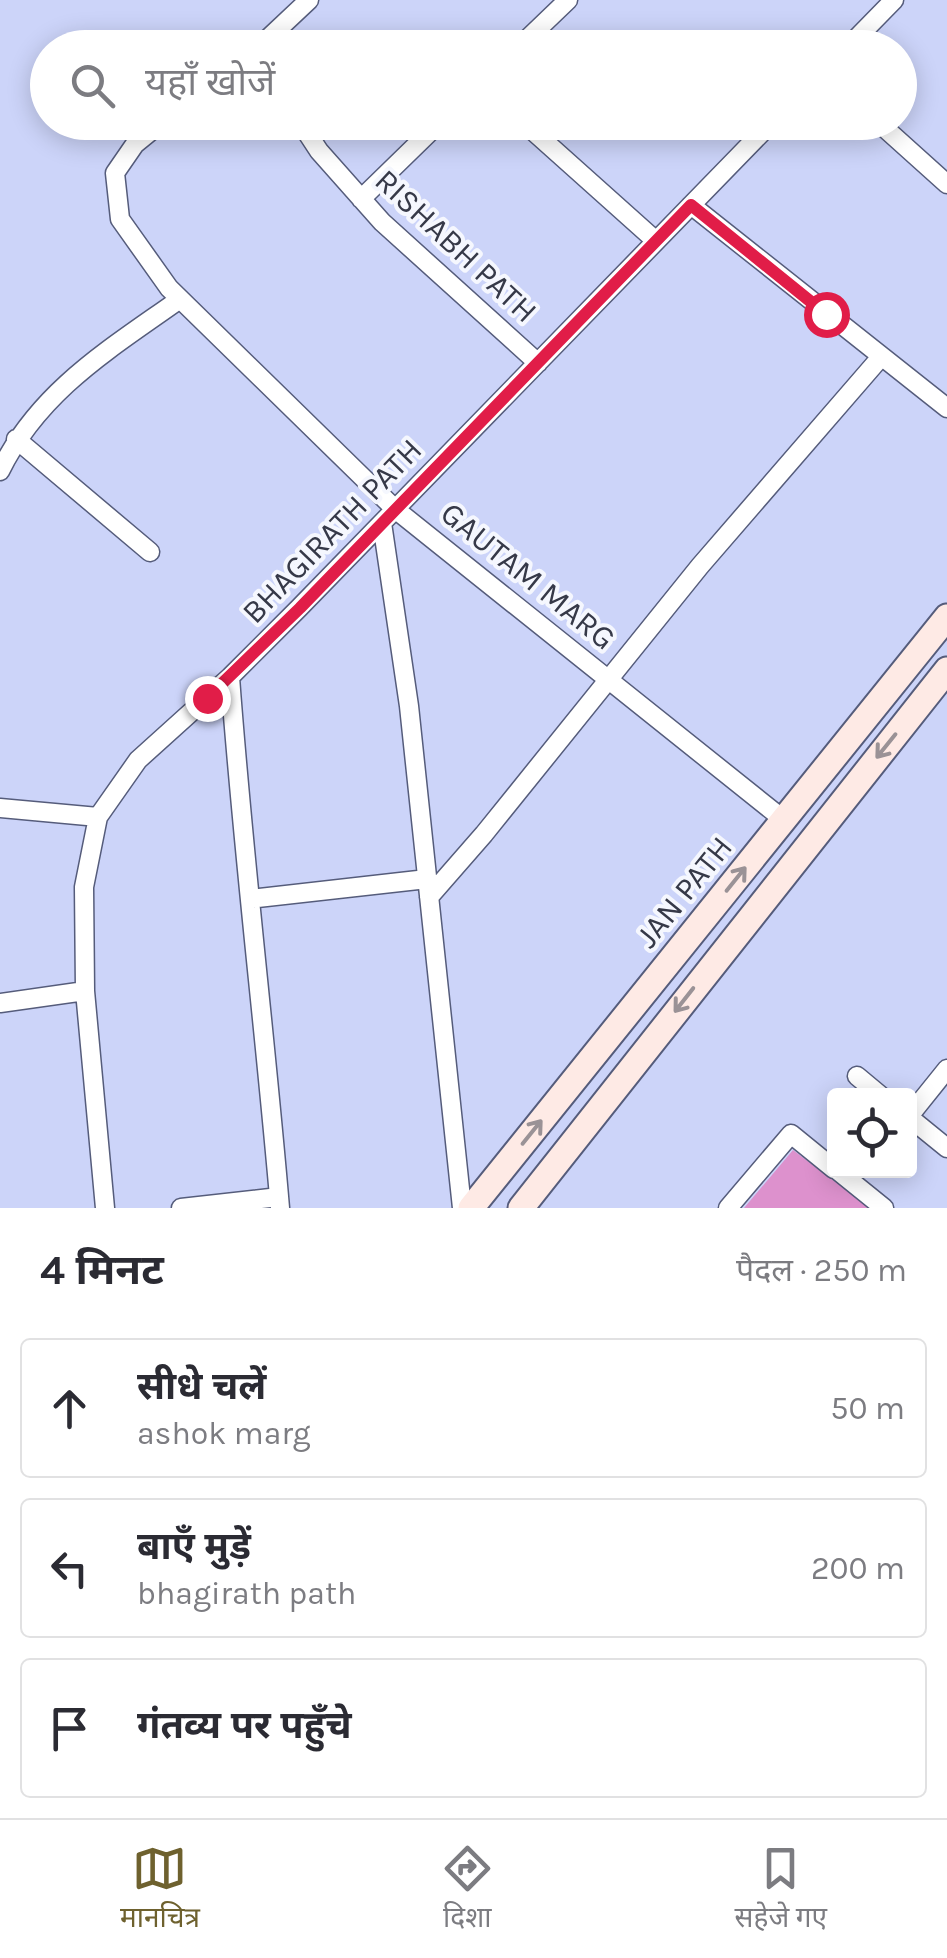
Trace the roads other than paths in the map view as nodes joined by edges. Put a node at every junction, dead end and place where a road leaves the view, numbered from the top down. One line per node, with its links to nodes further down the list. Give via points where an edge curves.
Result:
1 (309, 0): 4 (street)
2 (568, 0): 5 (street)
3 (894, 0): 6 (street)
4 (277, 30)
5 (537, 30)
6 (865, 30)
7 (140, 140): 17 (street, GAUTAM MARG, via 115,173 120,219)
8 (312, 140): 14 (street, RISHABH PATH)
9 (422, 140): 14 (street)
10 (543, 140): 16 (street)
11 (754, 140): 15 (street, BHAGIRATH PATH)
12 (898, 140): 13 (street)
13 (947, 184)
14 (361, 199): 19 (street, RISHABH PATH)
15 (691, 205): 16 (street, BHAGIRATH PATH); 18 (street)
16 (656, 241): 19 (street, BHAGIRATH PATH)
17 (180, 298): 21 (street, via 68,379); 23 (street, GAUTAM MARG)
18 (880, 358): 20 (street); 29 (street)
19 (538, 363): 23 (street, BHAGIRATH PATH)
20 (947, 408)
21 (16, 439): 22 (street); 24 (street)
22 (0, 470)
23 (388, 516): 28 (street, BHAGIRATH PATH); 29 (street, GAUTAM MARG); 33 (street)
24 (150, 552)
25 (947, 616): 26 (street, JAN PATH)
26 (937, 651): 32 (street, JAN PATH)
27 (947, 670): 50 (street, JAN PATH, one-way to 50)
28 (230, 678): 31 (street, BHAGIRATH PATH, via 138,760); 34 (street)
29 (607, 678): 32 (street, GAUTAM MARG); 33 (street, via 484,834)
30 (0, 808): 31 (street)
31 (98, 817): 35 (street, via 84,888)
32 (784, 820): 49 (street, JAN PATH, one-way to 32)
33 (428, 888): 34 (street); 48 (street)
34 (250, 899): 45 (street)
35 (86, 991): 36 (street); 46 (street)
36 (0, 1003)
37 (947, 1068): 40 (street)
38 (857, 1076): 39 (street)
39 (871, 1088)
40 (917, 1108)
41 (917, 1123): 42 (street)
42 (947, 1148)
43 (827, 1163): 51 (street, via 791,1134)
44 (846, 1178): 52 (street)
45 (279, 1202): 47 (street)
46 (105, 1208)
47 (180, 1208)
48 (462, 1208)
49 (471, 1208)
50 (521, 1208)
51 (728, 1208)
52 (884, 1208)

